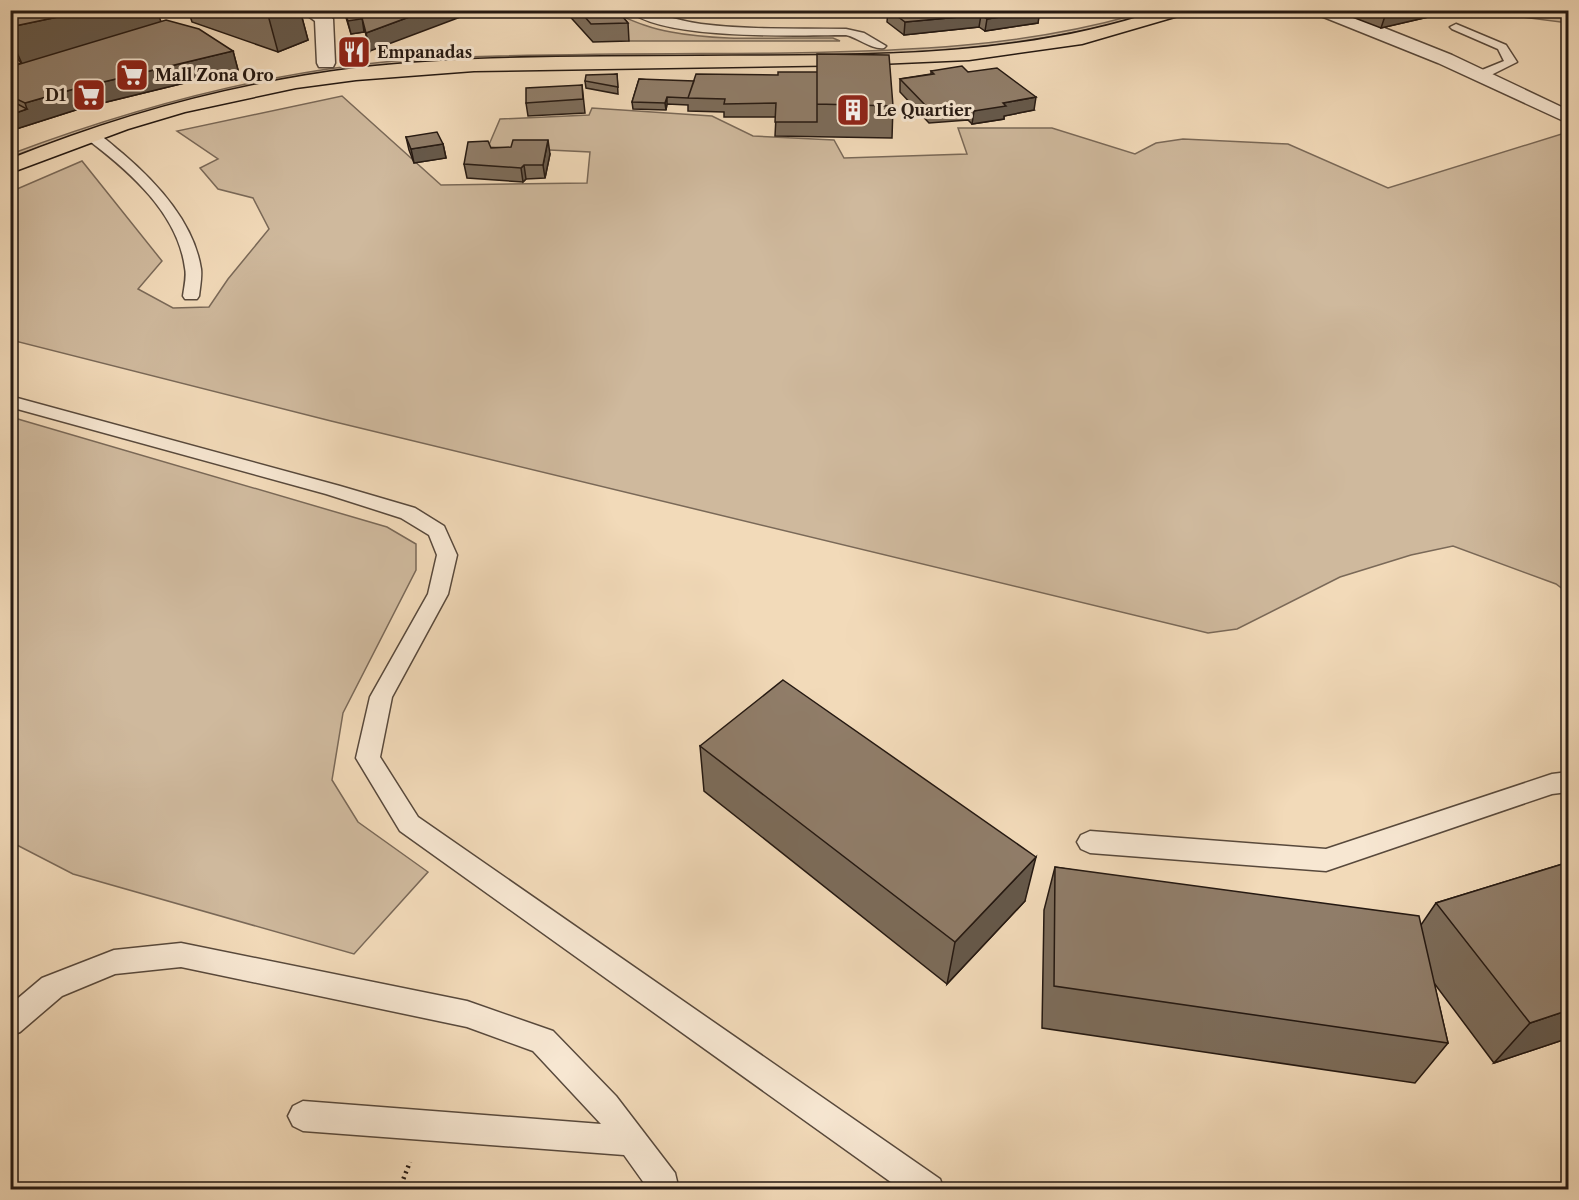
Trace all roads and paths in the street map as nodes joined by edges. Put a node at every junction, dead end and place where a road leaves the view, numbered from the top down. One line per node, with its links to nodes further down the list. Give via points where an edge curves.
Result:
1 (308, 10): 8 (street, via 324,19)
2 (633, 10): 7 (lane, via 657,21 701,27 846,32)
3 (1128, 10): 7 (main road, via 1062,28 985,39)
4 (1322, 10): 9 (street)
5 (1174, 11): 12 (main road, via 1079,39 969,55 472,65 367,73 285,85 209,102)
6 (1456, 27): 9 (lane, via 1507,52 1511,62)
7 (880, 46): 8 (main road, via 476,51)
8 (326, 63): 10 (main road, via 192,87)
9 (1481, 75): 11 (street)
10 (103, 112)
11 (1569, 117)
12 (92, 136): 13 (main road); 14 (lane, via 157,196 183,234 193,270)
13 (10, 167)
14 (191, 296)
15 (10, 401): 22 (lane, via 333,490 408,513 438,531 447,555 438,594 381,697 368,758 409,824)
16 (1569, 782): 17 (lane, via 1552,784 1326,861)
17 (1090, 842)
18 (10, 1023): 20 (lane, via 52,987 114,962 181,955 467,1014 543,1041 606,1106)
19 (303, 1116): 20 (lane)
20 (633, 1141): 21 (lane, via 664,1184)
21 (664, 1190)
22 (929, 1190)

